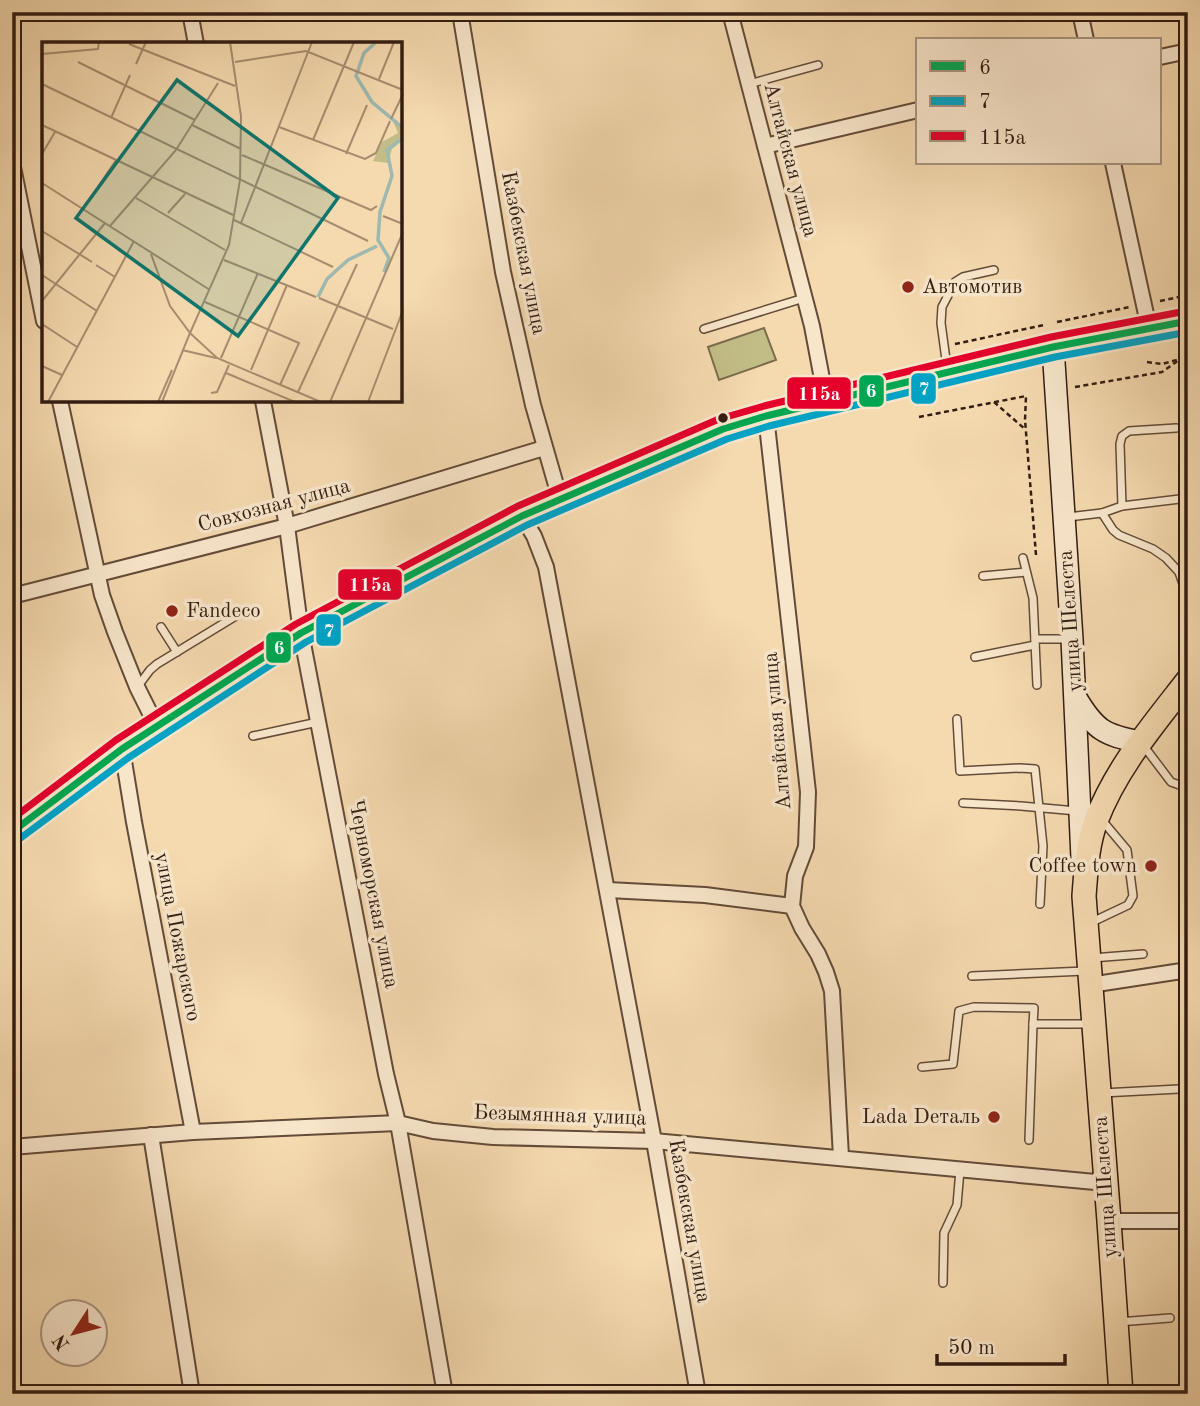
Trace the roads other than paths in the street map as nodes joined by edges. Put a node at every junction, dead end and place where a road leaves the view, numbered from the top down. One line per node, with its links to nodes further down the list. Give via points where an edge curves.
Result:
1 (190, 12): 6 (street)
2 (460, 12): 28 (street, Казбекская улица, via 503,272)
3 (730, 12): 10 (street, Алтайская улица)
4 (1080, 12): 5 (street)
5 (1086, 38)
6 (196, 42)
7 (1188, 51): 8 (street)
8 (1162, 57)
9 (818, 65): 10 (lane)
10 (748, 84): 12 (street, Алтайская улица)
11 (916, 110): 12 (street)
12 (765, 146): 16 (street, Алтайская улица)
13 (12, 162): 17 (street)
14 (1113, 164): 18 (street)
15 (994, 270): 22 (lane, via 963,277 942,307)
16 (804, 298): 20 (lane); 23 (street, Алтайская улица)
17 (42, 311)
18 (1146, 316): 19 (highway); 21 (highway)
19 (1188, 321)
20 (704, 329)
21 (1053, 347): 22 (highway); 34 (main road, улица Шелеста)
22 (946, 359): 23 (highway)
23 (826, 400): 26 (highway)
24 (60, 402): 40 (street)
25 (263, 402): 35 (street, Черноморская улица)
26 (766, 416): 30 (highway, via 723,429); 68 (street, Алтайская улица, via 808,792 806,847 795,876)
27 (1176, 428): 31 (lane, via 1129,431 1122,436)
28 (544, 448): 30 (street, Казбекская улица); 35 (street, Совхозная улица)
29 (1188, 498): 31 (lane)
30 (559, 499): 33 (highway)
31 (1122, 506): 32 (lane)
32 (1102, 513): 34 (lane); 39 (lane, via 1113,530 1153,549)
33 (522, 516): 46 (highway); 66 (street, Казбекская улица, via 547,567)
34 (1064, 518): 47 (main road, улица Шелеста)
35 (287, 526): 40 (street, Совхозная улица); 46 (street, Черноморская улица)
36 (1188, 556): 39 (lane)
37 (1023, 558): 38 (lane)
38 (1026, 572): 41 (lane); 48 (lane, via 1033,598)
39 (1179, 572): 43 (lane)
40 (97, 574): 42 (street, Совхозная улица); 53 (street)
41 (983, 576)
42 (12, 596)
43 (1188, 598)
44 (244, 611): 49 (lane)
45 (161, 627): 49 (lane)
46 (302, 633): 56 (street, Черноморская улица); 57 (highway)
47 (1072, 639): 48 (lane); 54 (main road, улица Шелеста)
48 (1035, 642): 50 (lane); 52 (lane)
49 (177, 652): 53 (lane, via 150,670)
50 (975, 657)
51 (1188, 680): 59 (main road, улица Шелеста)
52 (1037, 685)
53 (138, 687): 57 (street)
54 (1075, 697): 59 (main road, via 1098,728); 64 (main road, улица Шелеста)
55 (957, 719): 63 (lane, via 960,771 1035,769)
56 (318, 722): 58 (lane); 79 (street, Черноморская улица)
57 (156, 725): 60 (highway)
58 (253, 736)
59 (1140, 742): 61 (lane, via 1171,782); 64 (main road, улица Шелеста)
60 (122, 749): 65 (highway); 80 (street, улица Пожарского)
61 (1188, 788)
62 (963, 803): 63 (lane)
63 (1038, 807): 64 (lane); 67 (lane, via 1043,846)
64 (1089, 813): 69 (main road, улица Шелеста); 69 (lane, via 1127,850 1133,896 1128,905)
65 (12, 832)
66 (608, 890): 68 (street); 83 (street, Казбекская улица)
67 (1040, 904)
68 (792, 906): 85 (street, via 832,991)
69 (1086, 924): 72 (main road, улица Шелеста)
70 (1143, 954): 72 (lane)
71 (1188, 970): 72 (street)
72 (1089, 972): 73 (lane); 75 (main road, улица Шелеста)
73 (972, 976)
74 (1033, 1024): 75 (lane); 76 (lane, via 1034,1008 959,1011 953,1063); 82 (lane)
75 (1093, 1024): 78 (main road, улица Шелеста)
76 (922, 1067)
77 (1178, 1089): 78 (lane)
78 (1099, 1093): 87 (main road, улица Шелеста)
79 (398, 1123): 80 (street, Безымянная улица); 83 (street, Безымянная улица, via 494,1138); 94 (street, Черноморская улица)
80 (193, 1132): 81 (street, Безымянная улица)
81 (151, 1135): 84 (street, Безымянная улица); 93 (street)
82 (1029, 1140)
83 (654, 1141): 85 (street, Безымянная улица); 95 (street, Казбекская улица)
84 (12, 1147)
85 (841, 1157): 86 (street, Безымянная улица)
86 (960, 1169): 87 (street, Безымянная улица); 90 (lane, via 957,1205 944,1233)
87 (1106, 1183): 88 (main road, улица Шелеста)
88 (1110, 1221): 89 (street); 92 (main road, улица Шелеста)
89 (1188, 1221)
90 (943, 1283)
91 (1170, 1318): 92 (lane)
92 (1116, 1322): 96 (main road, улица Шелеста)
93 (192, 1394)
94 (445, 1394)
95 (698, 1394)
96 (1121, 1394)

